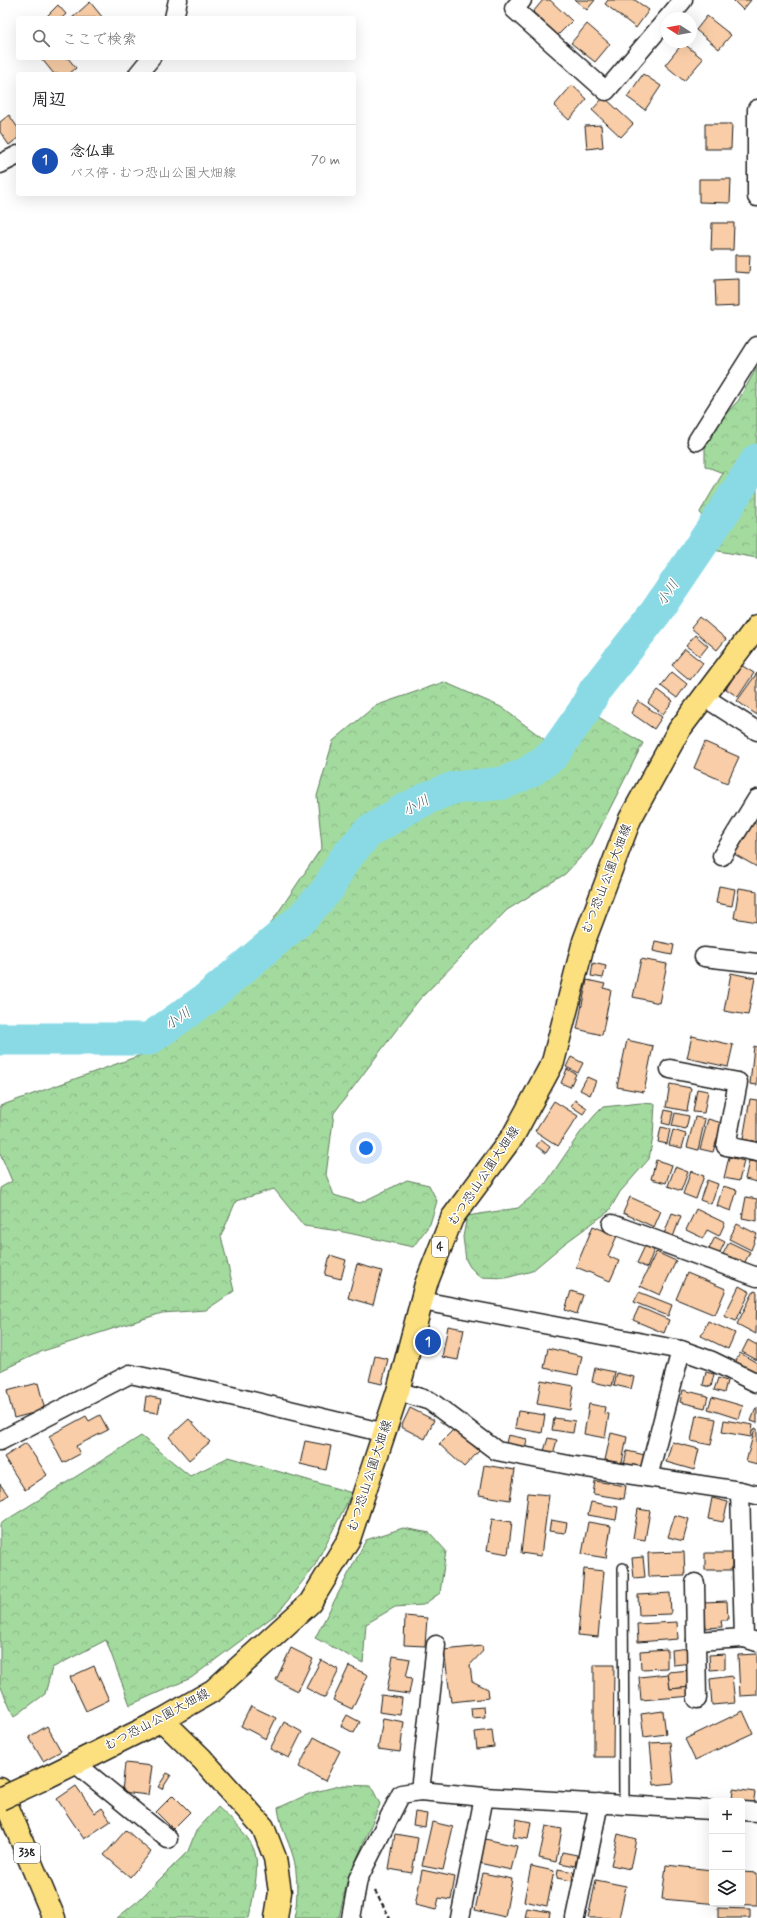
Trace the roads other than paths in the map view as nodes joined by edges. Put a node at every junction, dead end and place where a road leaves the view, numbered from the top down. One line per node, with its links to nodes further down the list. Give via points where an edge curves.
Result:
1 (178, 0): 5 (street)
2 (522, 0): 6 (street, via 514,10 606,91)
3 (683, 0): 4 (street)
4 (672, 12)
5 (174, 16)
6 (661, 25)
7 (149, 60): 8 (street)
8 (140, 72)
9 (757, 109): 12 (street)
10 (16, 155): 11 (street)
11 (0, 164)
12 (757, 197)
13 (757, 346): 14 (street)
14 (696, 441)
15 (757, 626): 16 (main road, むつ恐山公園大畑線 / 4)
16 (704, 697): 17 (street); 26 (main road, むつ恐山公園大畑線 / 4, via 679,730 630,819 584,941 553,1062 513,1136 452,1218 426,1284)
17 (757, 731)
18 (757, 799): 19 (street)
19 (722, 856)
20 (704, 957): 21 (street)
21 (757, 963)
22 (670, 1069): 23 (street, via 738,1082 726,1146)
23 (757, 1152)
24 (612, 1224): 25 (street)
25 (757, 1277)
26 (422, 1301): 27 (street); 29 (main road, むつ恐山公園大畑線 / 4)
27 (681, 1350): 28 (street, via 712,1361); 32 (street)
28 (757, 1383)
29 (398, 1391): 30 (main road, むつ恐山公園大畑線 / 4); 32 (street, via 430,1401 497,1451)
30 (385, 1433): 31 (street, via 130,1374); 41 (main road, むつ恐山公園大畑線 / 4, via 349,1539 310,1603 214,1690)
31 (0, 1441)
32 (648, 1477): 33 (street)
33 (740, 1491): 34 (street); 37 (street)
34 (757, 1496)
35 (623, 1568): 48 (lane)
36 (695, 1583): 38 (street)
37 (750, 1640): 38 (street)
38 (696, 1641): 40 (street)
39 (436, 1645): 44 (street)
40 (697, 1700)
41 (162, 1720): 42 (main road, むつ恐山公園大畑線 / 4); 54 (main road, via 202,1759 263,1827 275,1858 280,1892)
42 (75, 1763): 46 (main road, むつ恐山公園大畑線 / 4, bridge); 52 (street)
43 (0, 1789): 53 (main road, 338)
44 (420, 1791): 45 (street); 55 (street, via 401,1794 358,1879)
45 (484, 1797): 47 (street); 56 (street)
46 (0, 1799)
47 (599, 1803): 48 (street); 57 (street)
48 (624, 1806): 49 (street)
49 (709, 1810)
50 (745, 1811): 51 (street)
51 (757, 1812)
52 (168, 1839)
53 (54, 1918)
54 (276, 1918)
55 (351, 1918)
56 (460, 1918)
57 (575, 1918)

